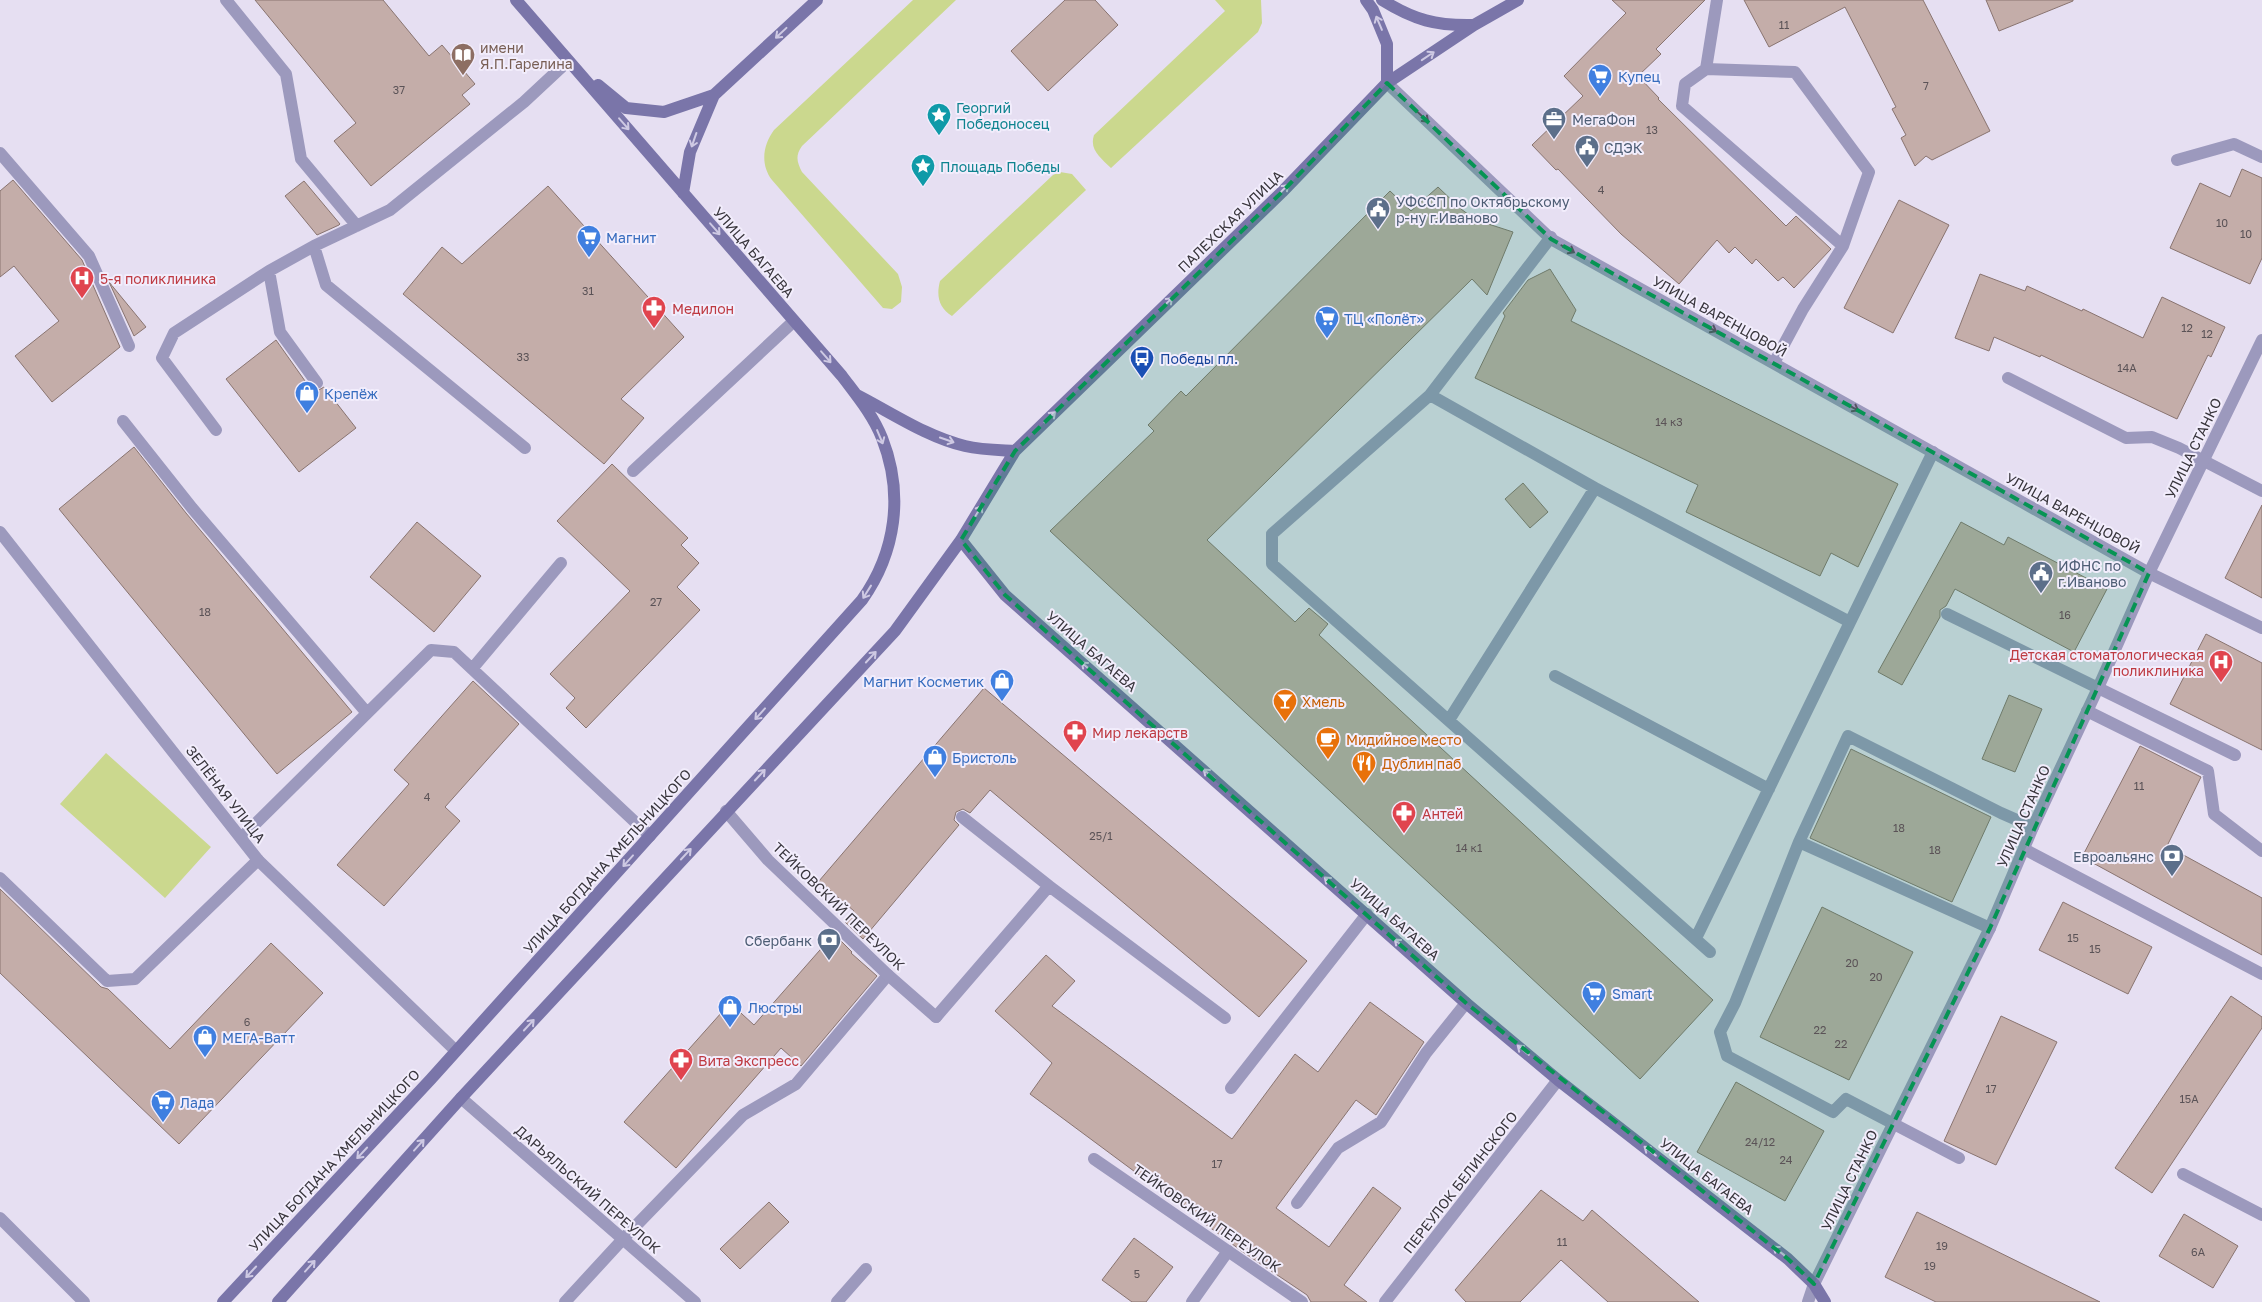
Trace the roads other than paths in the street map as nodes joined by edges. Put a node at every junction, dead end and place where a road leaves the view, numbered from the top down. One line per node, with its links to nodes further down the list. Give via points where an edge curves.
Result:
1 (226, 0): 17 (street, via 286,74 301,159)
2 (516, 0): 9 (main road, УЛИЦА БАГАЕВА)
3 (817, 0): 12 (main road, one-way to 12)
4 (1366, 0): 11 (main road, one-way to 4, via 1387,44)
5 (1382, 0): 8 (main road, ПАЛЕХСКАЯ УЛИЦА, via 1413,17 1446,25)
6 (1518, 0): 8 (main road, ПАЛЕХСКАЯ УЛИЦА)
7 (1716, 0): 10 (street)
8 (1474, 25): 11 (main road, ПАЛЕХСКАЯ УЛИЦА, one-way to 8)
9 (568, 61): 12 (main road, via 626,108 664,112); 16 (main road, УЛИЦА БАГАЕВА, one-way to 16); 17 (street, via 524,102 390,210)
10 (1706, 69): 20 (street, via 1685,84 1682,106); 20 (street, via 1795,72 1869,172)
11 (1387, 83): 18 (street, УЛИЦА ВАРЕНЦОВОЙ, one-way to 18); 33 (main road, ПАЛЕХСКАЯ УЛИЦА, one-way to 11, via 1282,192)
12 (714, 95): 16 (main road, one-way to 16, via 690,152)
13 (0, 153): 24 (street, via 89,256)
14 (2262, 157): 15 (street, via 2234,144)
15 (2177, 160)
16 (683, 193): 22 (main road, УЛИЦА БАГАЕВА, one-way to 22)
17 (357, 226): 19 (street)
18 (1551, 237): 25 (street, УЛИЦА ВАРЕНЦОВОЙ, one-way to 25); 29 (street)
19 (314, 246): 21 (street); 32 (street, via 326,286)
20 (1843, 246): 25 (street)
21 (268, 271): 27 (street, via 280,332); 31 (street, via 174,333 162,358)
22 (794, 321): 28 (main road, УЛИЦА БАГАЕВА, one-way to 28); 36 (street)
23 (2262, 340): 35 (street, УЛИЦА СТАНКО)
24 (129, 346)
25 (1774, 363): 34 (street, УЛИЦА ВАРЕНЦОВОЙ, one-way to 34)
26 (2008, 378): 35 (street, via 2126,438 2152,437)
27 (317, 383)
28 (856, 395): 33 (main road, УЛИЦА БАГАЕВА, one-way to 33, via 940,438 981,449); 57 (main road, УЛИЦА БОГДАНА ХМЕЛЬНИЦКОГО, one-way to 57, via 882,438 889,462 894,514 891,541 882,566 862,600)
29 (1430, 395): 37 (street); 51 (street, via 1272,534 1272,564)
30 (123, 421): 50 (street, via 192,508)
31 (216, 430)
32 (525, 448)
33 (1015, 451): 40 (main road, one-way to 33)
34 (1933, 452): 42 (street, УЛИЦА ВАРЕНЦОВОЙ); 44 (street)
35 (2204, 461): 38 (street); 42 (street, УЛИЦА СТАНКО)
36 (633, 471)
37 (1595, 488): 44 (street); 51 (street)
38 (2262, 491)
39 (1, 535): 58 (street, ЗЕЛЁНАЯ УЛИЦА)
40 (961, 540): 54 (main road, one-way to 40, via 895,631); 65 (main road, УЛИЦА БАГАЕВА, one-way to 40, via 1005,595)
41 (561, 563): 46 (street)
42 (2148, 573): 45 (street, УЛИЦА ВАРЕНЦОВОЙ); 48 (street, УЛИЦА СТАНКО)
43 (1947, 614): 48 (street)
44 (1850, 622): 53 (street)
45 (2262, 628)
46 (472, 669): 50 (street, via 454,652 431,650); 57 (street)
47 (1555, 676): 53 (street)
48 (2098, 688): 49 (street, УЛИЦА СТАНКО); 52 (street)
49 (2087, 711): 56 (street, УЛИЦА СТАНКО); 61 (street, via 2208,771 2214,814)
50 (367, 714): 58 (street)
51 (1449, 720): 67 (street)
52 (2235, 755)
53 (1769, 788): 67 (street)
54 (726, 811): 70 (street, ТЕЙКОВСКИЙ ПЕРЕУЛОК, via 768,860); 76 (main road, one-way to 54)
55 (962, 817): 64 (street)
56 (2033, 827): 59 (street, via 1848,736); 60 (street, УЛИЦА СТАНКО)
57 (650, 836): 73 (main road, УЛИЦА БОГДАНА ХМЕЛЬНИЦКОГО, one-way to 73)
58 (241, 838): 62 (street, ЗЕЛЁНАЯ УЛИЦА)
59 (1799, 842): 66 (street); 77 (street, via 1735,1003 1720,1032 1727,1056 1833,1112 1846,1099)
60 (2024, 849): 66 (street, УЛИЦА СТАНКО); 69 (street)
61 (2262, 851)
62 (258, 860): 63 (street, via 135,979 116,981 107,981); 73 (street, ЗЕЛЁНАЯ УЛИЦА)
63 (0, 878)
64 (1049, 886): 70 (street, ТЕЙКОВСКИЙ ПЕРЕУЛОК, via 936,1017); 72 (street)
65 (1367, 914): 71 (main road, УЛИЦА БАГАЕВА, one-way to 65); 75 (street)
66 (1990, 928): 77 (street, УЛИЦА СТАНКО)
67 (1696, 938): 68 (street)
68 (1710, 952)
69 (2262, 974)
70 (888, 975): 84 (street, via 796,1084 743,1115)
71 (1466, 1003): 74 (main road, УЛИЦА БАГАЕВА, one-way to 71); 81 (street, via 1426,1053 1381,1122 1338,1148)
72 (1225, 1018)
73 (456, 1050): 89 (main road, УЛИЦА БОГДАНА ХМЕЛЬНИЦКОГО, one-way to 89)
74 (1558, 1080): 87 (main road, УЛИЦА БАГАЕВА, one-way to 74, via 1788,1259); 96 (street, ПЕРЕУЛОК БЕЛИНСКОГО)
75 (1232, 1088)
76 (462, 1098): 84 (street, ДАРЬЯЛЬСКИЙ ПЕРЕУЛОК); 90 (main road, one-way to 76)
77 (1894, 1124): 78 (street); 87 (street, УЛИЦА СТАНКО)
78 (1959, 1158)
79 (1094, 1159): 85 (street, ТЕЙКОВСКИЙ ПЕРЕУЛОК)
80 (2183, 1174): 82 (street)
81 (1298, 1204)
82 (2262, 1215)
83 (0, 1218): 88 (street)
84 (623, 1239): 91 (street); 92 (street, ДАРЬЯЛЬСКИЙ ПЕРЕУЛОК)
85 (1228, 1251): 94 (street); 95 (street, ТЕЙКОВСКИЙ ПЕРЕУЛОК)
86 (866, 1269): 93 (street)
87 (1814, 1284): 97 (street, УЛИЦА СТАНКО); 98 (main road, УЛИЦА БАГАЕВА)
88 (84, 1302)
89 (223, 1302)
90 (278, 1302)
91 (565, 1302)
92 (696, 1302)
93 (837, 1302)
94 (1192, 1302)
95 (1302, 1302)
96 (1385, 1302)
97 (1808, 1302)
98 (1825, 1302)

